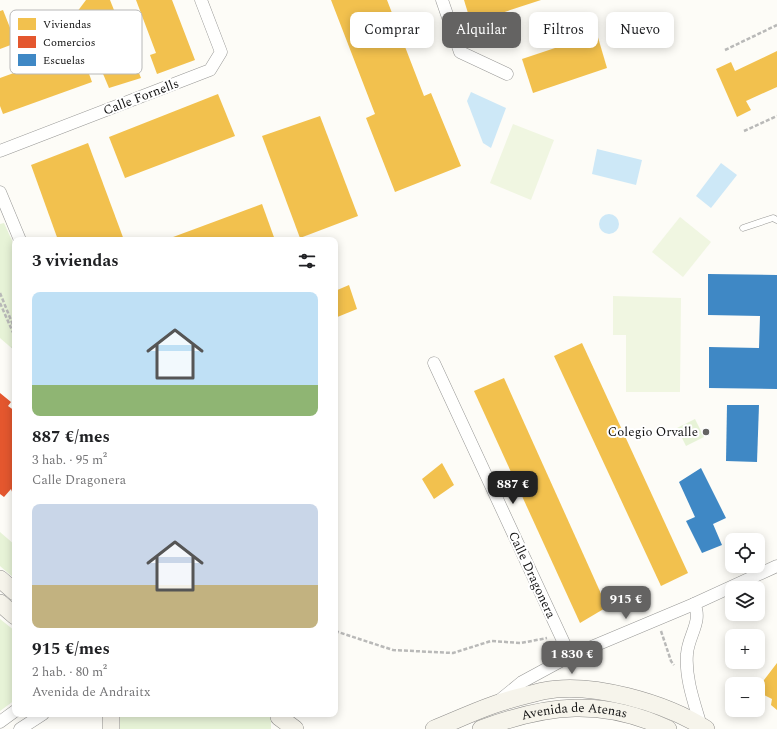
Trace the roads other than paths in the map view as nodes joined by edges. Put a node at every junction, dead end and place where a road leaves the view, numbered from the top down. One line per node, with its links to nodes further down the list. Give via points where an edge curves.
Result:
1 (201, 0): 4 (street, Calle Fornells, via 221,52 210,70)
2 (442, 0): 3 (street, via 460,52)
3 (507, 74)
4 (0, 151)
5 (0, 192): 8 (street)
6 (777, 220): 7 (lane, via 773,218)
7 (743, 228)
8 (19, 237)
9 (434, 363): 16 (street, Calle Dragonera)
10 (777, 566): 14 (street)
11 (0, 580): 12 (main road)
12 (12, 590)
13 (0, 604): 15 (main road)
14 (694, 604): 16 (street); 22 (street, via 698,611 687,652 687,678)
15 (12, 614)
16 (570, 656): 17 (street, via 522,682)
17 (494, 705): 22 (main road, Avenida de Atenas, via 545,691 578,689 628,696 666,708); 25 (main road, Avenida de Atenas)
18 (12, 713): 21 (street)
19 (38, 717): 23 (street)
20 (279, 720): 24 (main road)
21 (0, 722)
22 (704, 727)
23 (20, 729)
24 (295, 729)
25 (434, 729)
26 (480, 729): 27 (main road, Avenida de Atenas, via 543,710 587,707 623,713)
27 (668, 729)

